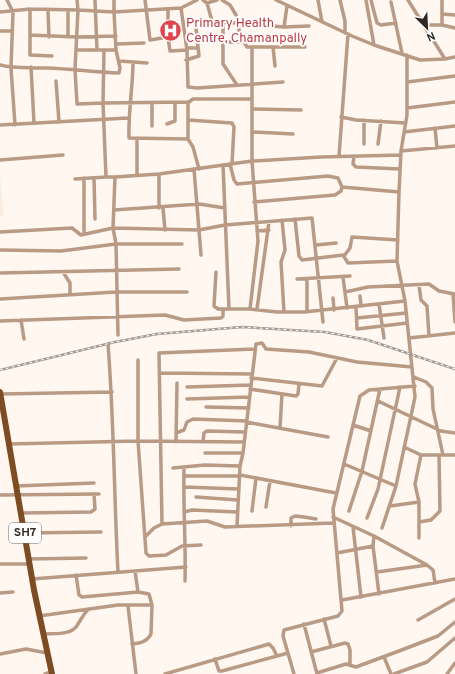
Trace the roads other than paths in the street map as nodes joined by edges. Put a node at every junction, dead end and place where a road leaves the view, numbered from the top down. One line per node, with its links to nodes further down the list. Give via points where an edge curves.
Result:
1 (7, 0): 28 (street)
2 (77, 0): 24 (street)
3 (95, 0): 29 (street)
4 (114, 0): 30 (street)
5 (145, 0): 25 (street)
6 (197, 0): 20 (street)
7 (203, 0): 18 (street)
8 (217, 0): 18 (street)
9 (222, 0): 32 (street, via 230,5)
10 (276, 0): 19 (street)
11 (318, 0): 35 (street)
12 (340, 0): 47 (street)
13 (366, 0): 58 (street)
14 (371, 0): 36 (street, via 377,23)
15 (408, 0): 38 (street)
16 (442, 0): 31 (street)
17 (392, 2): 36 (street)
18 (207, 3): 34 (street, via 212,21)
19 (287, 6): 35 (street); 41 (street)
20 (181, 8): 21 (street); 63 (street)
21 (168, 9): 25 (street); 53 (street)
22 (30, 10): 26 (street); 28 (street); 46 (street)
23 (68, 10): 24 (street); 26 (street); 51 (street)
24 (78, 10): 29 (street); 52 (street)
25 (146, 10): 30 (street); 53 (street, via 150,40)
26 (48, 11): 50 (street)
27 (0, 12): 28 (street)
28 (13, 12): 45 (street)
29 (96, 12): 30 (street); 48 (street)
30 (114, 12): 49 (street)
31 (442, 14): 33 (street); 40 (street)
32 (236, 15)
33 (455, 15)
34 (223, 22): 37 (street); 55 (street)
35 (322, 22): 47 (street)
36 (396, 23): 68 (street)
37 (238, 24): 41 (street); 56 (street)
38 (424, 25): 40 (street); 72 (street)
39 (309, 26): 41 (street)
40 (442, 26): 43 (street)
41 (284, 27)
42 (196, 28): 62 (street)
43 (455, 28)
44 (0, 32): 45 (street)
45 (12, 32): 80 (street)
46 (30, 34): 50 (street); 70 (street, via 30,56)
47 (346, 34): 58 (street); 99 (street)
48 (97, 36): 49 (street); 52 (street); 65 (street)
49 (116, 36): 57 (street)
50 (49, 37): 51 (street)
51 (68, 37): 52 (street)
52 (76, 37): 64 (street)
53 (168, 38): 63 (street, via 170,51)
54 (144, 42): 57 (street)
55 (222, 42): 56 (street); 88 (street, via 223,64)
56 (243, 42): 59 (street, via 247,47)
57 (116, 44): 67 (street)
58 (374, 44): 68 (street)
59 (252, 47): 60 (street); 87 (street)
60 (273, 47): 61 (street); 78 (street)
61 (306, 47)
62 (198, 48): 63 (street); 73 (street, via 200,56)
63 (187, 49): 73 (street)
64 (76, 50): 65 (street); 81 (street)
65 (97, 50): 66 (street)
66 (104, 50): 67 (street); 82 (street)
67 (116, 50): 74 (street)
68 (402, 53): 69 (street)
69 (407, 55): 72 (street, via 427,60); 86 (street)
70 (52, 56)
71 (455, 57): 72 (street)
72 (446, 59)
73 (186, 60): 88 (street, via 188,87)
74 (119, 61): 75 (street); 82 (street, via 120,72)
75 (133, 62): 76 (street); 90 (street)
76 (147, 63)
77 (0, 65): 80 (street)
78 (275, 66)
79 (30, 67): 80 (street); 81 (street); 106 (street)
80 (11, 68): 108 (street)
81 (76, 69): 82 (street); 95 (street, via 77,104)
82 (104, 72): 95 (street)
83 (455, 76): 86 (street)
84 (56, 81): 105 (street)
85 (283, 82): 87 (street)
86 (407, 82): 96 (street)
87 (252, 84): 88 (street); 89 (street)
88 (237, 85)
89 (252, 99): 92 (street, via 193,99); 97 (street)
90 (131, 102): 94 (street); 95 (street); 100 (street)
91 (175, 102): 92 (street); 94 (street); 109 (street, via 175,121)
92 (188, 102): 102 (street)
93 (455, 102): 96 (street)
94 (152, 103): 111 (street)
95 (103, 104): 101 (street)
96 (407, 108): 107 (street)
97 (252, 109): 98 (street); 114 (street)
98 (301, 110)
99 (341, 117): 103 (street); 125 (street)
100 (128, 118): 101 (street); 117 (street, via 129,138)
101 (104, 119): 105 (street); 136 (street)
102 (188, 120): 118 (street); 129 (street, via 232,123 234,127)
103 (364, 120): 104 (street); 119 (street)
104 (381, 121): 107 (street); 120 (street)
105 (59, 122): 106 (street)
106 (34, 123): 108 (street)
107 (405, 123): 115 (street)
108 (15, 124): 110 (street)
109 (167, 124)
110 (0, 125)
111 (152, 126)
112 (455, 126): 113 (street)
113 (436, 128): 115 (street); 122 (street)
114 (252, 132): 116 (street); 128 (street)
115 (404, 132): 123 (street)
116 (293, 134)
117 (137, 138): 118 (street); 135 (street)
118 (188, 139): 131 (street, via 194,147)
119 (364, 144)
120 (378, 144)
121 (455, 146): 122 (street)
122 (437, 148): 123 (street)
123 (401, 153): 126 (street); 133 (street)
124 (63, 155): 127 (street)
125 (339, 156): 126 (street); 128 (street)
126 (354, 156): 133 (street, via 353,164 356,167)
127 (0, 160)
128 (252, 161): 129 (street); 141 (street)
129 (231, 164): 130 (street); 141 (street, via 236,183)
130 (223, 165): 131 (street); 147 (street)
131 (199, 169): 132 (street)
132 (194, 170): 134 (street); 145 (street)
133 (400, 170): 143 (street)
134 (159, 174): 135 (street); 146 (street)
135 (137, 175): 137 (street)
136 (106, 177): 137 (street); 140 (street)
137 (114, 177): 148 (street)
138 (75, 178): 139 (street)
139 (84, 178): 140 (street); 161 (street)
140 (94, 178): 149 (street)
141 (254, 183): 142 (street, via 328,176 338,178); 144 (street)
142 (342, 187): 143 (street); 144 (street, via 335,195)
143 (399, 192): 162 (street)
144 (254, 202): 153 (street)
145 (197, 204): 146 (street); 147 (street); 157 (street)
146 (161, 208): 148 (street); 156 (street)
147 (225, 208): 154 (street)
148 (114, 210): 155 (street)
149 (95, 219)
150 (295, 219): 151 (street); 166 (street, via 312,218); 170 (street, via 300,259)
151 (282, 220): 152 (street); 203 (street, via 285,250 281,268)
152 (269, 222): 153 (street); 158 (street)
153 (256, 223): 154 (street); 159 (street)
154 (225, 225): 157 (street); 197 (street)
155 (113, 228): 156 (street); 161 (street); 164 (street)
156 (165, 230): 157 (street)
157 (199, 230): 168 (street)
158 (268, 230): 159 (street); 200 (street)
159 (257, 231): 198 (street, via 258,247)
160 (0, 232): 161 (street, via 72,228 81,235)
161 (84, 234)
162 (398, 240): 169 (street, via 352,237 350,248); 171 (street)
163 (336, 243): 166 (street)
164 (116, 244): 165 (street); 167 (street, via 61,251); 172 (street)
165 (182, 244)
166 (316, 245): 170 (street)
167 (0, 250)
168 (201, 255)
169 (344, 256): 170 (street); 171 (street, via 348,263)
170 (317, 259): 180 (street)
171 (397, 261): 183 (street)
172 (116, 269): 173 (street); 175 (street); 184 (street)
173 (179, 269)
174 (0, 272): 175 (street)
175 (63, 272): 187 (street, via 70,283)
176 (216, 272): 199 (street, via 214,306)
177 (350, 276): 178 (street)
178 (343, 277): 180 (street); 186 (street)
179 (297, 279): 181 (street)
180 (319, 279): 181 (street); 202 (street)
181 (307, 280): 204 (street)
182 (420, 285): 183 (street); 188 (street, via 429,284 436,290); 217 (street, via 421,300 427,306)
183 (402, 286): 186 (street, via 368,286); 192 (street)
184 (116, 292): 185 (street); 187 (street); 207 (street)
185 (187, 292)
186 (345, 292): 196 (street)
187 (70, 294): 191 (street)
188 (454, 294): 212 (street)
189 (360, 296): 194 (street)
190 (333, 298): 201 (street)
191 (0, 299)
192 (405, 301): 193 (street); 205 (street)
193 (379, 304): 194 (street); 206 (street)
194 (361, 306): 195 (street)
195 (356, 307): 196 (street); 208 (street)
196 (347, 308): 201 (street)
197 (229, 309): 198 (street); 199 (street)
198 (250, 309): 200 (street)
199 (223, 310): 207 (street, via 223,316 220,318 184,320 165,315)
200 (257, 310): 203 (street)
201 (334, 310): 202 (street)
202 (321, 311): 204 (street); 211 (street)
203 (284, 312): 204 (street)
204 (307, 312)
205 (406, 312): 206 (street); 213 (street)
206 (381, 316): 208 (street); 214 (street)
207 (117, 317): 209 (street); 216 (street)
208 (357, 318): 214 (street, via 357,329)
209 (21, 320): 210 (street); 220 (street)
210 (0, 321)
211 (323, 322)
212 (455, 322)
213 (407, 323): 214 (street); 219 (street)
214 (382, 326): 218 (street)
215 (455, 333): 217 (street)
216 (118, 335)
217 (429, 336): 219 (street)
218 (384, 338)
219 (409, 338): 225 (street)
220 (24, 340)
221 (108, 344): 236 (street)
222 (254, 349): 223 (street, via 256,344 262,343 266,349 309,352); 226 (street, via 159,353); 227 (street)
223 (337, 358): 225 (street); 230 (street, via 325,385 318,387)
224 (138, 360): 255 (street)
225 (412, 366): 228 (street)
226 (161, 373): 227 (street); 256 (street)
227 (251, 376): 230 (street); 233 (street)
228 (414, 377): 231 (street); 249 (street, via 432,388)
229 (177, 383): 252 (street)
230 (299, 384): 238 (street, via 297,395)
231 (415, 386): 234 (street); 245 (street)
232 (187, 387): 233 (street)
233 (251, 387): 238 (street); 239 (street)
234 (400, 387): 235 (street); 244 (street)
235 (380, 389): 241 (street); 247 (street, via 366,391 360,396)
236 (112, 392): 237 (street); 260 (street)
237 (0, 393): 261 (main road, SH7)
238 (282, 394): 248 (street)
239 (249, 396): 240 (street); 243 (street)
240 (187, 399)
241 (378, 402): 244 (street); 250 (street)
242 (206, 407): 243 (street)
243 (249, 408): 246 (street)
244 (395, 409): 245 (street); 276 (street)
245 (410, 417): 249 (street); 262 (street)
246 (246, 422): 248 (street); 251 (street); 252 (street, via 193,419 187,422 184,430)
247 (353, 425): 250 (street); 268 (street)
248 (280, 428): 254 (street)
249 (437, 429): 253 (street); 266 (street)
250 (371, 431): 272 (street)
251 (245, 432): 258 (street, via 206,431); 259 (street)
252 (176, 433): 257 (street)
253 (455, 433)
254 (328, 437)
255 (138, 441): 256 (street); 260 (street); 312 (street)
256 (161, 442): 257 (street); 304 (street)
257 (176, 442): 258 (street)
258 (203, 442): 259 (street)
259 (244, 442): 264 (street)
260 (112, 443): 261 (street); 325 (street)
261 (8, 444): 279 (main road, SH7)
262 (404, 447): 265 (street); 280 (street)
263 (205, 453): 264 (street)
264 (243, 453): 269 (street)
265 (421, 455): 266 (street); 290 (street, via 415,484)
266 (441, 455): 267 (street); 301 (street, via 440,511 431,520)
267 (455, 455)
268 (344, 464): 272 (street); 283 (street)
269 (240, 466): 271 (street, via 205,465); 274 (street)
270 (173, 468): 271 (street)
271 (184, 468): 273 (street)
272 (362, 471): 276 (street); 293 (street)
273 (184, 476): 274 (street); 281 (street)
274 (240, 476): 275 (street); 282 (street)
275 (256, 478): 277 (street); 296 (street)
276 (379, 478): 280 (street); 299 (street)
277 (270, 480): 283 (street); 292 (street)
278 (94, 482): 279 (street)
279 (16, 486): 287 (main road, SH7)
280 (396, 486): 291 (street)
281 (184, 487): 282 (street); 294 (street)
282 (239, 489): 289 (street)
283 (336, 493): 298 (street)
284 (94, 494): 285 (street); 287 (street); 297 (street, via 95,509 91,512)
285 (99, 494)
286 (0, 495): 287 (street)
287 (18, 496): 297 (main road, SH7)
288 (196, 497): 289 (street)
289 (238, 500): 295 (street)
290 (418, 502): 291 (street); 301 (street)
291 (390, 506): 308 (street)
292 (266, 507)
293 (348, 511)
294 (184, 512): 295 (street); 302 (street)
295 (238, 512): 305 (street)
296 (252, 512)
297 (21, 513): 310 (main road, SH7)
298 (333, 517): 303 (street); 307 (street)
299 (367, 518)
300 (316, 519): 306 (street, via 295,516 292,518)
301 (419, 522): 313 (street)
302 (184, 523): 304 (street); 305 (street, via 207,521 225,527); 314 (street)
303 (333, 523): 306 (street); 318 (street)
304 (162, 524): 312 (street)
305 (237, 526): 306 (street)
306 (291, 526)
307 (353, 527): 311 (street); 317 (street)
308 (382, 528)
309 (101, 532): 310 (street)
310 (24, 533): 320 (main road, SH7)
311 (374, 536): 316 (street); 322 (street)
312 (145, 537): 314 (street, via 146,553 149,556 166,555)
313 (419, 538)
314 (186, 545): 315 (street); 323 (street)
315 (201, 545)
316 (373, 546): 317 (street); 326 (street)
317 (356, 550): 318 (street); 336 (street)
318 (337, 553): 338 (street)
319 (86, 558): 320 (street)
320 (29, 561): 321 (street); 328 (main road, SH7)
321 (0, 564)
322 (427, 565): 326 (street); 331 (street, via 432,567)
323 (186, 567): 324 (street); 330 (street)
324 (135, 571): 325 (street); 333 (street)
325 (118, 572): 327 (street)
326 (377, 572): 335 (street)
327 (76, 575): 328 (street); 333 (street, via 79,595 82,597)
328 (32, 579): 342 (main road, SH7)
329 (455, 579): 331 (street)
330 (185, 581)
331 (435, 583): 335 (street)
332 (14, 592): 334 (street)
333 (138, 592): 339 (street, via 149,594)
334 (0, 593)
335 (379, 594): 336 (street)
336 (361, 597): 338 (street)
337 (455, 599): 344 (street)
338 (342, 600): 343 (street, via 340,615)
339 (152, 605): 340 (street); 349 (street, via 150,638)
340 (128, 606): 341 (street); 349 (street)
341 (90, 608): 342 (street); 347 (street, via 72,631)
342 (39, 616): 347 (main road, SH7)
343 (324, 619): 346 (street); 350 (street)
344 (418, 620)
345 (455, 622): 356 (street, via 438,636)
346 (304, 624): 351 (street); 353 (street, via 284,630)
347 (43, 634): 352 (main road, SH7)
348 (455, 638): 366 (street, via 426,662)
349 (132, 644): 362 (street)
350 (331, 646): 351 (street); 359 (street, via 345,643 349,645)
351 (311, 652): 365 (street)
352 (47, 653): 354 (street, via 26,649); 360 (main road, SH7)
353 (288, 653): 355 (street); 364 (street)
354 (0, 654)
355 (277, 656): 357 (street, via 269,644); 357 (street, via 220,672)
356 (384, 657): 359 (street, via 353,668); 366 (street)
357 (215, 659): 363 (street)
358 (455, 663): 367 (street)
359 (350, 664): 365 (street)
360 (51, 673): 361 (street)
361 (44, 674)
362 (136, 674)
363 (165, 674)
364 (294, 674)
365 (317, 674)
366 (392, 674)
367 (446, 674)

